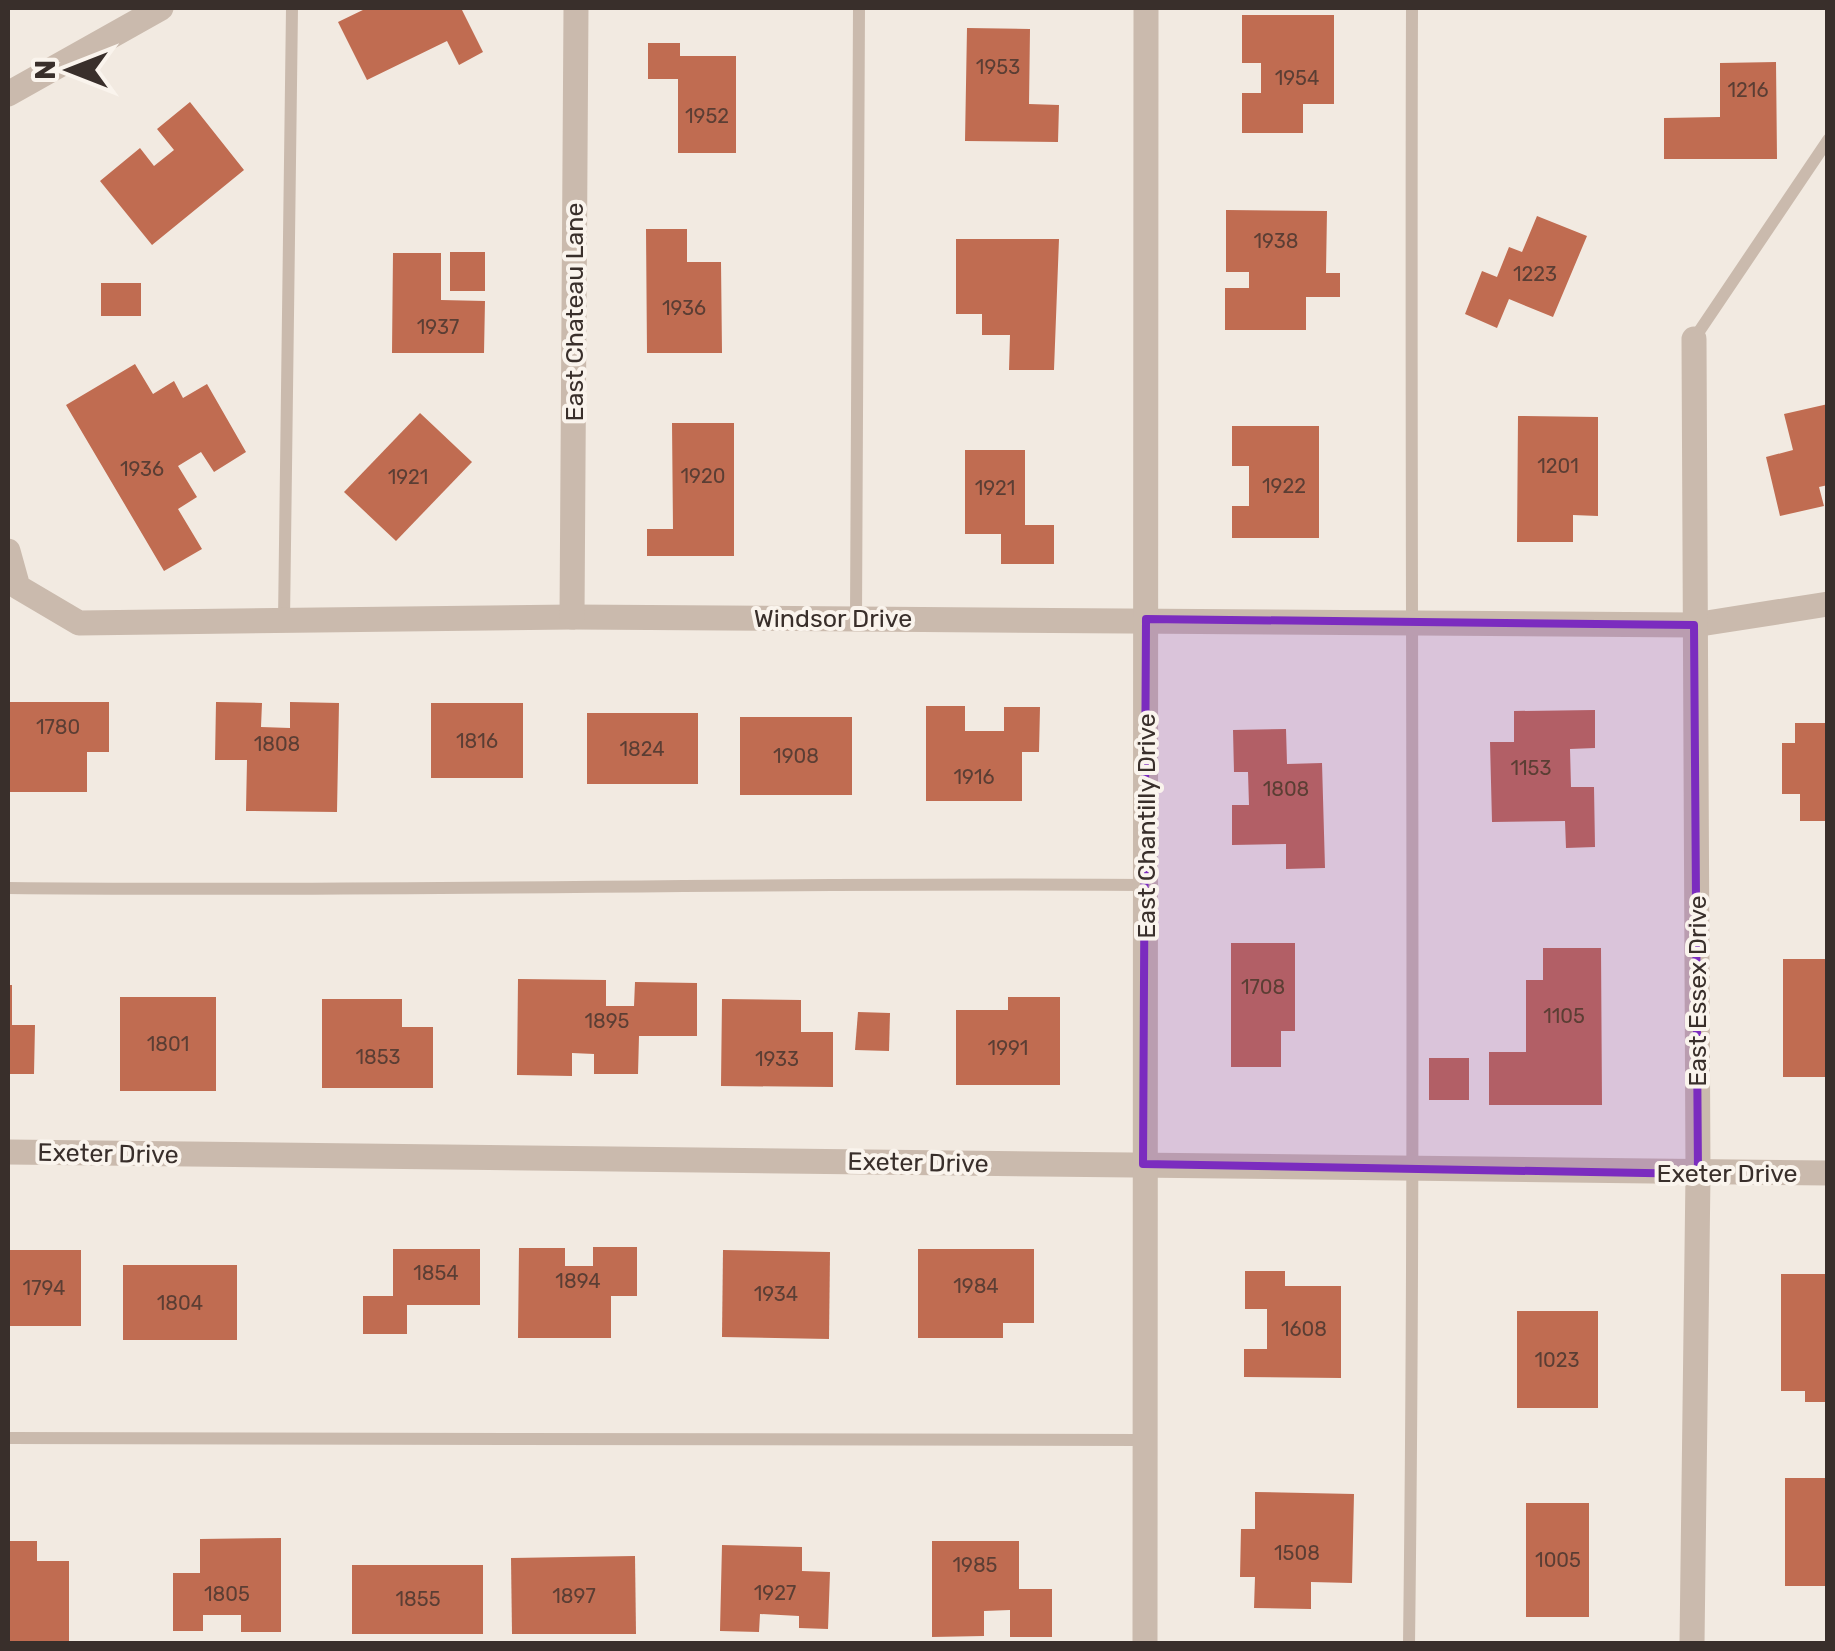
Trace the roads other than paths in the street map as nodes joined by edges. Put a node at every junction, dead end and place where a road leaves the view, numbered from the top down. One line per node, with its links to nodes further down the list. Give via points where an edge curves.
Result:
1 (161, 8): 7 (street)
2 (292, 8): 15 (lane)
3 (576, 8): 12 (street, East Chateau Lane)
4 (859, 8): 13 (lane)
5 (1146, 8): 14 (street, East Chantilly Drive)
6 (1412, 8): 16 (lane)
7 (8, 94)
8 (1828, 140): 9 (lane)
9 (1694, 339): 17 (street, East Essex Drive)
10 (8, 551): 15 (street, Windsor Drive, via 18,586 79,623)
11 (1828, 604): 17 (street, Windsor Drive)
12 (572, 617): 13 (street, Windsor Drive); 15 (street, Windsor Drive)
13 (856, 618): 14 (street, Windsor Drive)
14 (1146, 619): 16 (street, Windsor Drive); 18 (street, East Chantilly Drive)
15 (284, 620)
16 (1410, 621): 17 (street, Windsor Drive); 22 (lane)
17 (1694, 625): 24 (street, East Essex Drive)
18 (1146, 885): 19 (lane); 21 (street, East Chantilly Drive)
19 (8, 888)
20 (8, 1152): 21 (street, Exeter Drive)
21 (1143, 1164): 22 (street, Exeter Drive); 26 (street, East Chantilly Drive)
22 (1415, 1167): 24 (street, Exeter Drive); 28 (lane)
23 (1828, 1173): 24 (street, Exeter Drive)
24 (1698, 1174): 29 (street, East Essex Drive)
25 (8, 1438): 26 (lane)
26 (1142, 1440): 27 (street, East Chantilly Drive)
27 (1145, 1644)
28 (1409, 1644)
29 (1692, 1644)

